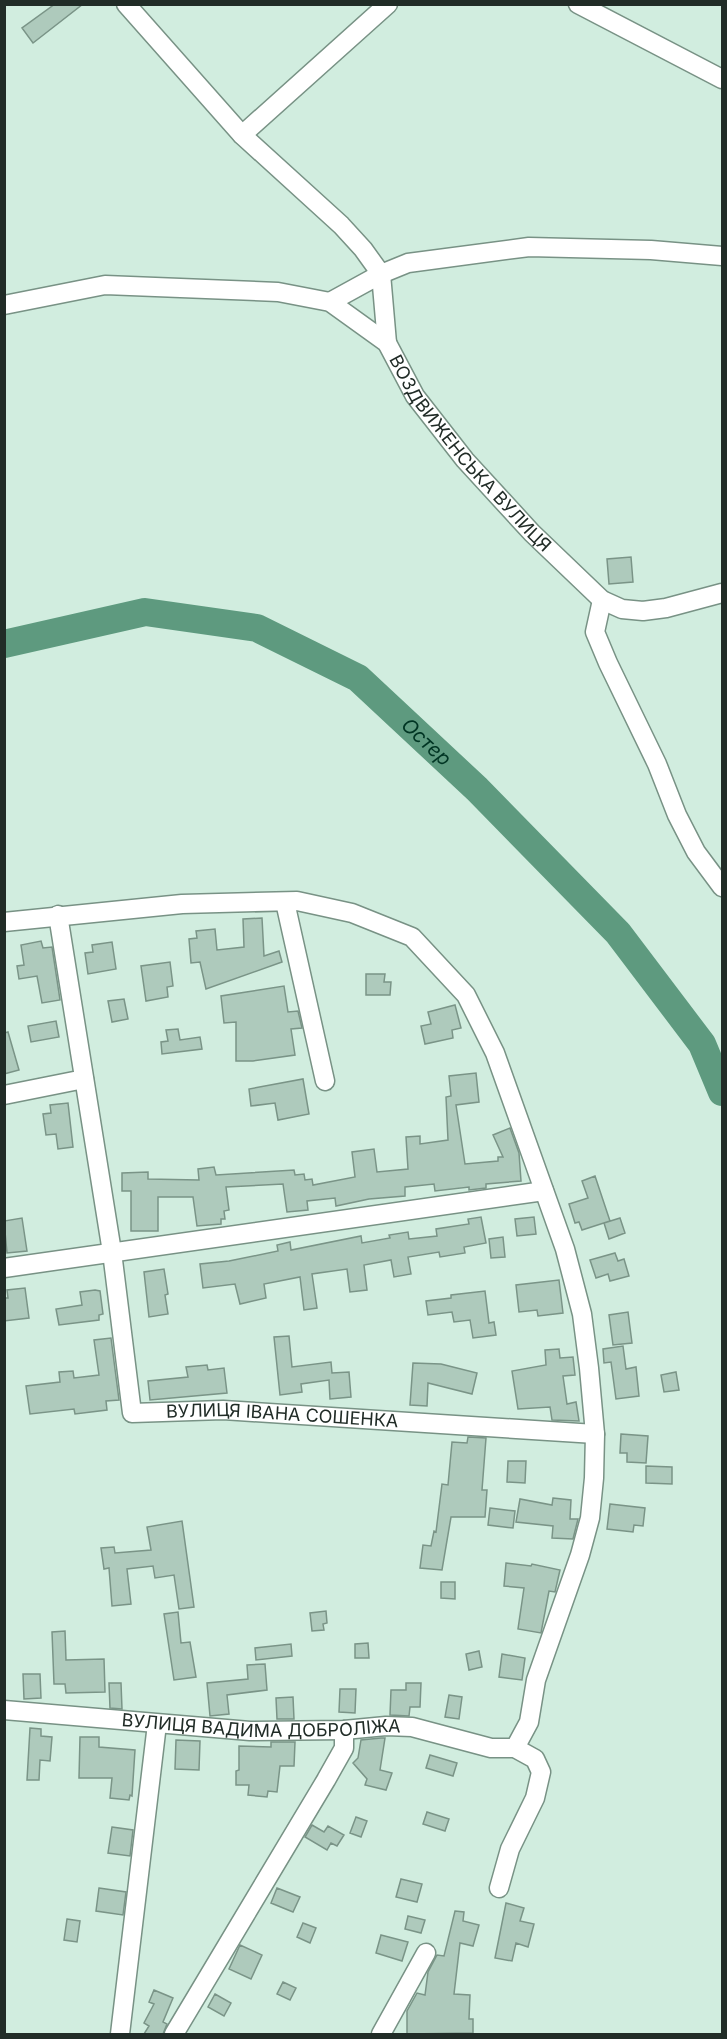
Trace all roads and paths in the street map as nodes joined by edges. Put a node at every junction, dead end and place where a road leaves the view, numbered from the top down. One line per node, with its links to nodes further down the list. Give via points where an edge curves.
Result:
1 (126, 4): 5 (street)
2 (388, 4): 5 (street)
3 (578, 4): 4 (street)
4 (723, 79)
5 (242, 135): 7 (street, via 341,225)
6 (723, 256): 7 (street, via 529,247 408,263)
7 (381, 274): 8 (street); 10 (street)
8 (330, 302): 9 (street, ВОЗДВИЖЕНСЬКА ВУЛИЦЯ, via 278,292 105,285); 10 (street, ВОЗДВИЖЕНСЬКА ВУЛИЦЯ)
9 (4, 305)
10 (387, 343): 12 (street, ВОЗДВИЖЕНСЬКА ВУЛИЦЯ, via 416,396 465,460 532,533)
11 (723, 593): 12 (street, ВОЗДВИЖЕНСЬКА ВУЛИЦЯ, via 643,611 622,609)
12 (602, 600): 13 (street, via 595,632 608,663 657,764 681,825)
13 (723, 887)
14 (285, 902): 15 (street, via 182,904); 18 (street); 20 (street, via 352,913 412,937 466,995 495,1053)
15 (58, 915): 16 (street); 17 (street, ВУЛИЦЯ ІВАНА СОШЕНКА)
16 (4, 922)
17 (84, 1079): 19 (street); 21 (street, ВУЛИЦЯ ІВАНА СОШЕНКА)
18 (325, 1081)
19 (4, 1095)
20 (544, 1191): 21 (street); 23 (street, via 582,1314)
21 (112, 1252): 22 (street); 23 (street, ВУЛИЦЯ ІВАНА СОШЕНКА, via 132,1413 223,1410)
22 (4, 1268)
23 (595, 1434): 27 (street, via 590,1518 536,1680 529,1722)
24 (4, 1710): 25 (street, ВУЛИЦЯ ВАДИМА ДОБРОЛІЖА)
25 (157, 1724): 26 (street, ВУЛИЦЯ ВАДИМА ДОБРОЛІЖА, via 250,1731); 30 (street)
26 (344, 1730): 27 (street, ВУЛИЦЯ ВАДИМА ДОБРОЛІЖА, via 412,1727 491,1748); 31 (street, via 344,1748)
27 (515, 1748): 28 (street, via 535,1759 541,1772 535,1798 510,1849)
28 (499, 1888)
29 (426, 1953): 32 (street)
30 (120, 2034)
31 (174, 2034)
32 (381, 2034)

